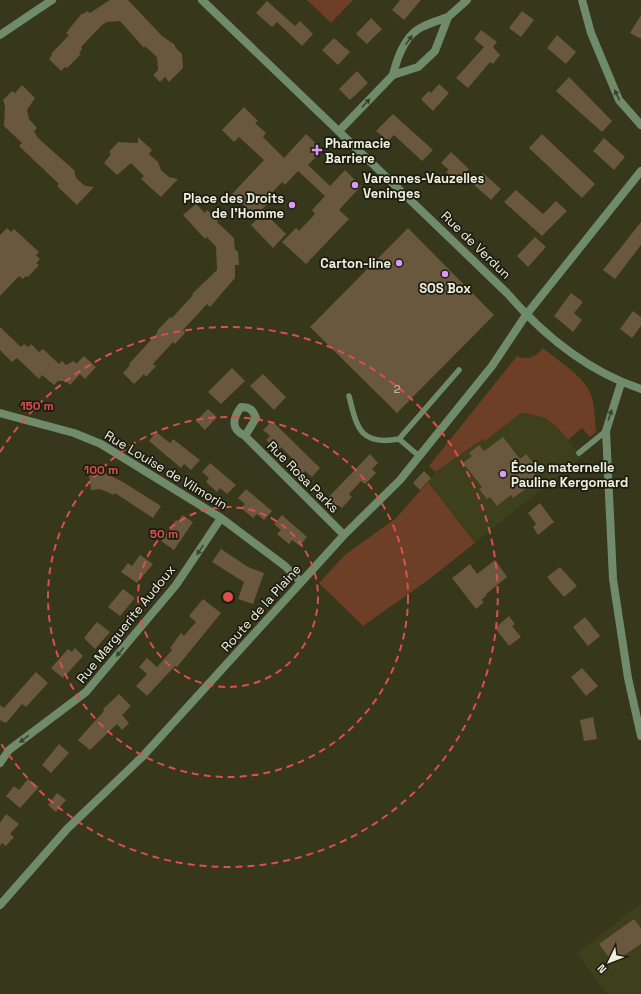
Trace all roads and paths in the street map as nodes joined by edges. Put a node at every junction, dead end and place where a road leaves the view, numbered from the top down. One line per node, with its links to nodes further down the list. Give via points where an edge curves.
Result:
1 (52, 0): 6 (street)
2 (202, 0): 9 (street, Rue de Verdun)
3 (467, 0): 5 (street)
4 (582, 0): 8 (street, one-way to 4, via 619,100 591,33)
5 (448, 17): 7 (street, one-way to 5, via 398,56 411,36 420,28); 7 (street, via 435,51 418,67)
6 (0, 35)
7 (393, 75): 9 (street, one-way to 7)
8 (641, 125)
9 (340, 131): 11 (street, Rue de Verdun, via 508,293)
10 (641, 171): 11 (street, Route de la Plaine)
11 (526, 314): 13 (street, Rue de Verdun, via 545,334 582,362); 21 (street, Route de la Plaine, via 492,366)
12 (459, 370): 19 (lane)
13 (621, 383): 14 (street, Rue de Verdun); 17 (street, one-way to 13)
14 (641, 389)
15 (350, 396): 19 (lane, via 357,425 362,432 373,440 385,442)
16 (0, 413): 22 (street, Rue Louise de Vilmorin, via 87,437)
17 (606, 431): 20 (lane); 25 (street, via 613,579 628,678)
18 (245, 436): 23 (street, Rue Rosa Parks)
19 (399, 439): 21 (lane)
20 (579, 453)
21 (419, 456): 23 (street, Route de la Plaine, via 395,485)
22 (221, 518): 24 (street, Rue Louise de Vilmorin, via 285,566); 26 (street, Rue Marguerite Audoux, one-way to 26, via 176,585 86,692 9,750)
23 (344, 535): 24 (street, Route de la Plaine)
24 (301, 582): 27 (street, Route de la Plaine, via 143,756 67,829)
25 (641, 736)
26 (0, 763)
27 (0, 906)

